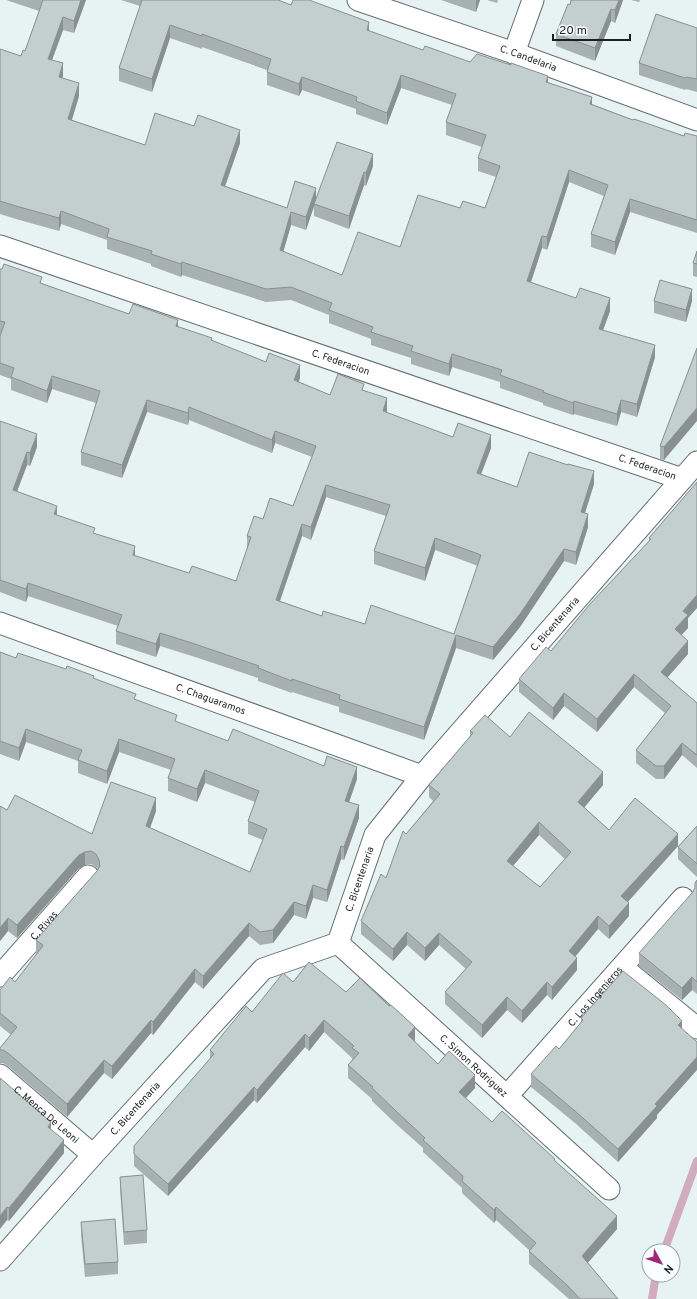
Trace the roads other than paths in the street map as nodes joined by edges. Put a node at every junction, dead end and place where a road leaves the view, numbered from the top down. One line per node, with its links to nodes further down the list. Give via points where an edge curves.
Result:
1 (358, 0): 3 (street, C. Candelaria)
2 (533, 0): 3 (street)
3 (514, 53): 4 (street, C. Candelaria)
4 (697, 120)
5 (0, 246): 7 (street, C. Federacion)
6 (697, 462): 7 (street, C. Bicentenaria)
7 (682, 479): 9 (street, C. Bicentenaria)
8 (0, 623): 9 (street, C. Chaguaramos)
9 (422, 776): 12 (street, C. Bicentenaria, via 375,835)
10 (88, 876): 14 (street, C. Rivas)
11 (684, 898): 13 (street, C. Los Ingenieros)
12 (338, 943): 17 (street, C. Simon Rodriguez); 18 (street, C. Bicentenaria, via 263,970)
13 (623, 968): 15 (street); 17 (street, C. Los Ingenieros)
14 (0, 976)
15 (697, 1028)
16 (0, 1075): 18 (street, C. Menca De Leoni)
17 (507, 1096): 19 (street, C. Simon Rodriguez)
18 (93, 1155): 20 (street, C. Bicentenaria)
19 (609, 1189)
20 (0, 1260)

